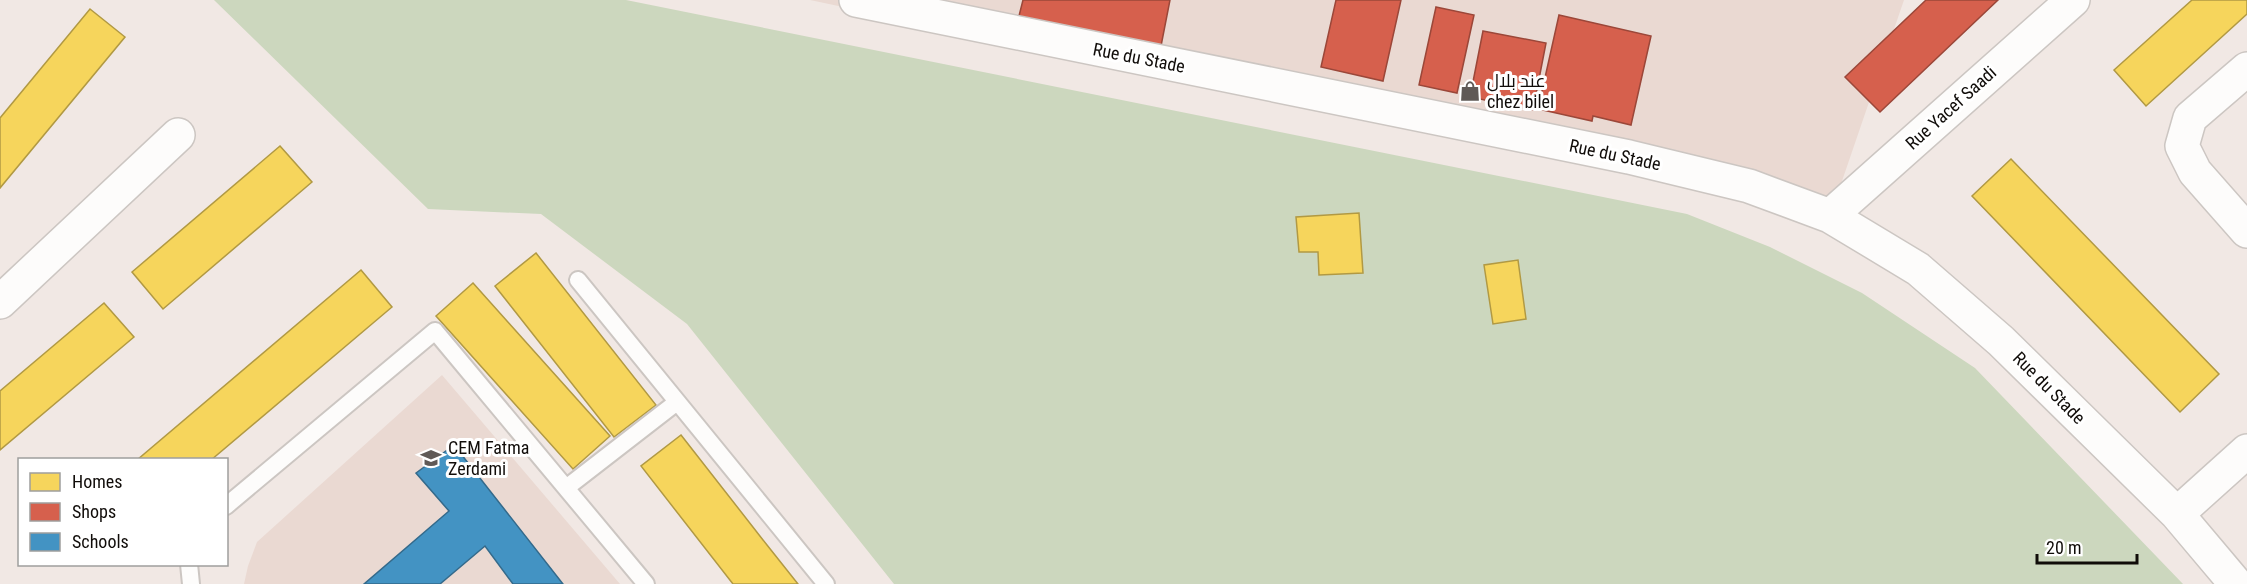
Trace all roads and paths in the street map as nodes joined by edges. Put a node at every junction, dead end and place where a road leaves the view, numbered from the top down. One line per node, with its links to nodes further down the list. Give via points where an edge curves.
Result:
1 (856, 0): 5 (street, Rue du Stade, via 1629,157 1749,186)
2 (2073, 0): 5 (street, Rue Yacef Saadi)
3 (2247, 69): 6 (street, via 2190,118 2182,146 2194,172)
4 (178, 135): 8 (street)
5 (1830, 216): 13 (street, Rue du Stade, via 1918,269 2001,341)
6 (2247, 231)
7 (578, 280): 9 (lane)
8 (0, 302)
9 (677, 402): 11 (lane); 17 (lane)
10 (2247, 451): 13 (street)
11 (566, 488): 12 (lane, via 435,331); 16 (lane)
12 (228, 504)
13 (2177, 514): 18 (street, Rue du Stade)
14 (189, 566): 15 (lane)
15 (190, 584)
16 (646, 584)
17 (826, 584)
18 (2236, 584)

